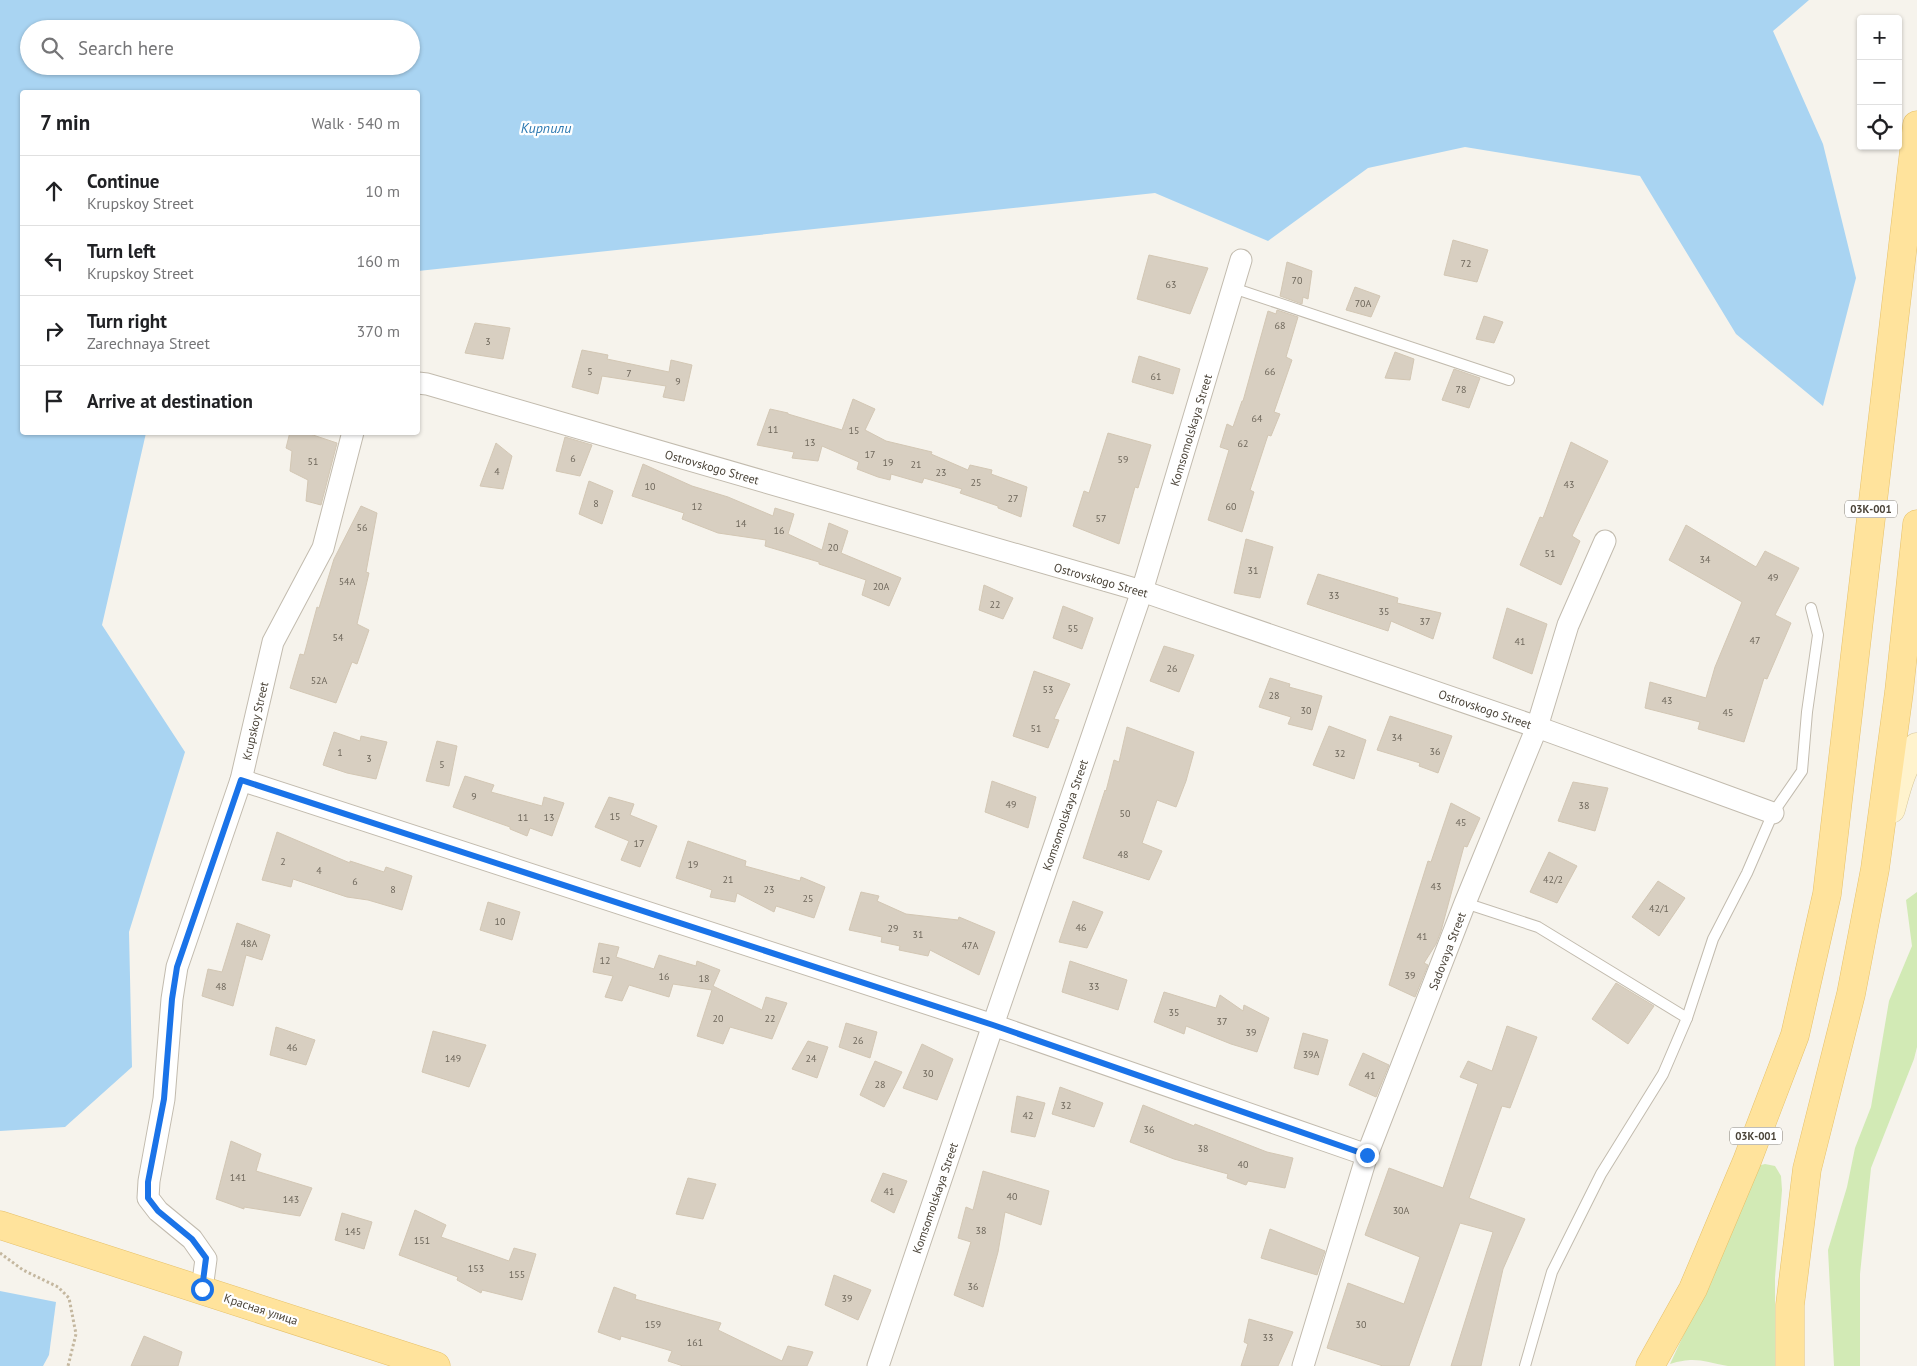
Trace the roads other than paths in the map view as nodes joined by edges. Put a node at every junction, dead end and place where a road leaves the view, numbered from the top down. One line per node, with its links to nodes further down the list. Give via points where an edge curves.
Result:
1 (1917, 125): 28 (main road, 03К-001, via 1827,894 1795,1035 1693,1289)
2 (1241, 260): 3 (street, Komsomolskaya Street)
3 (1233, 288): 4 (lane); 9 (street, Komsomolskaya Street)
4 (1509, 380)
5 (420, 383): 9 (street, Ostrovskogo Street)
6 (352, 435): 15 (street, Krupskoy Street, via 323,548 273,642)
7 (1917, 524): 17 (main road)
8 (1605, 541): 13 (street, Sadovaya Street, via 1568,625)
9 (1142, 592): 13 (street, Ostrovskogo Street); 20 (street, Komsomolskaya Street)
10 (1811, 608): 16 (lane, via 1818,635 1802,771)
11 (1917, 626): 12 (main road)
12 (1917, 662)
13 (1537, 727): 16 (street, Ostrovskogo Street); 18 (street, Sadovaya Street)
14 (1917, 747): 17 (main road, via 1899,781)
15 (241, 780): 20 (street); 23 (street, Krupskoy Street, via 177,967 164,1099 148,1182 148,1198 158,1211 192,1239 206,1258)
16 (1773, 813): 19 (lane, via 1713,940)
17 (1875, 868): 29 (main road, via 1851,994 1808,1169 1790,1305)
18 (1465, 903): 19 (lane, via 1538,927); 21 (street, Sadovaya Street)
19 (1686, 1018): 27 (lane, via 1663,1074 1601,1174 1552,1272)
20 (993, 1025): 21 (street); 25 (street, Komsomolskaya Street)
21 (1367, 1155): 26 (street, Sadovaya Street)
22 (0, 1225): 23 (main road, Красная улица)
23 (202, 1289): 24 (main road, Красная улица)
24 (436, 1366)
25 (878, 1366)
26 (1302, 1366)
27 (1525, 1366)
28 (1650, 1366)
29 (1790, 1366)

